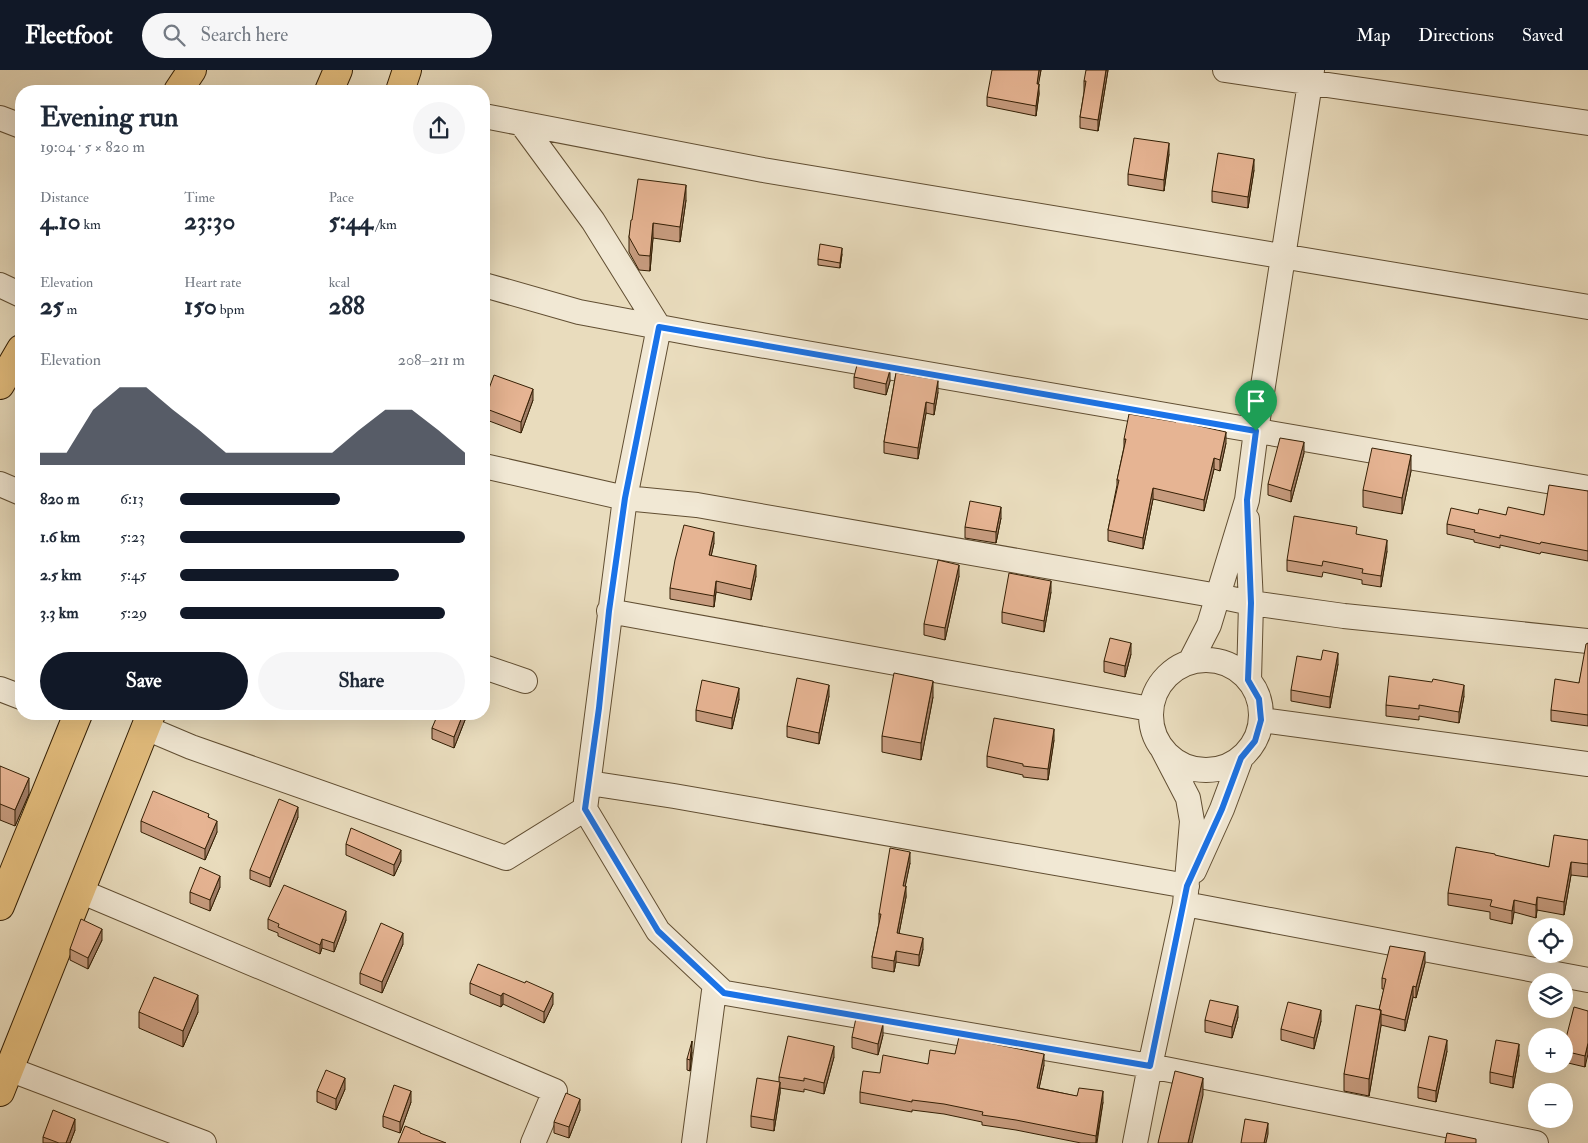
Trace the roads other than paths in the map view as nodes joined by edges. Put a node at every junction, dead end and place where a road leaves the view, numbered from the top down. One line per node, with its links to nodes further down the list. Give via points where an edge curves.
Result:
1 (192, 70): 6 (main road)
2 (338, 70): 7 (main road)
3 (407, 70): 8 (main road)
4 (1225, 70): 5 (street)
5 (1311, 76): 12 (street); 14 (street)
6 (182, 85)
7 (332, 85)
8 (402, 85)
9 (490, 117): 11 (street)
10 (0, 118): 13 (street)
11 (521, 123): 14 (street, via 763,170); 19 (street, via 592,221)
12 (1588, 123)
13 (15, 124)
14 (1283, 256): 18 (street); 22 (street)
15 (0, 285): 17 (street)
16 (490, 287): 19 (street, via 579,312)
17 (15, 292)
18 (1588, 307)
19 (659, 327): 22 (street); 27 (street)
20 (15, 359): 21 (main road)
21 (0, 384)
22 (1256, 431): 25 (street); 28 (street)
23 (490, 467): 27 (street)
24 (0, 484): 26 (street)
25 (1588, 488)
26 (15, 490)
27 (625, 498): 29 (street, via 707,507); 31 (street)
28 (1247, 500): 29 (street); 30 (street)
29 (1218, 596): 30 (street); 33 (street, via 1209,625)
30 (1251, 603): 32 (street); 35 (street)
31 (609, 611): 39 (street); 46 (street)
32 (1588, 641)
33 (1190, 662): 35 (street, via 1211,660 1232,666); 39 (street, via 1170,672 1157,688)
34 (490, 669): 36 (street)
35 (1248, 680): 41 (street, via 1259,699)
36 (525, 681)
37 (0, 689): 38 (street)
38 (15, 695)
39 (1150, 710): 43 (street, via 1152,731)
40 (71, 720): 48 (main road)
41 (1261, 720): 44 (street, via 1255,741); 45 (street)
42 (148, 721): 47 (street, via 190,747 506,858); 49 (main road)
43 (1163, 750): 44 (street, via 1180,764 1200,770 1222,768); 50 (street, via 1188,798 1192,820)
44 (1241, 758): 50 (street)
45 (1588, 764)
46 (589, 783): 47 (street); 50 (street, via 674,796)
47 (585, 809): 53 (street, via 658,931)
48 (6, 876): 51 (main road)
49 (80, 891): 55 (main road); 57 (street, via 555,1091)
50 (1186, 895): 52 (street); 54 (street)
51 (0, 906)
52 (1588, 980)
53 (724, 993): 54 (street); 58 (street, via 714,991)
54 (1150, 1066): 59 (street); 60 (street)
55 (4, 1080): 56 (street)
56 (204, 1143)
57 (533, 1143)
58 (694, 1143)
59 (1135, 1143)
60 (1536, 1143)

